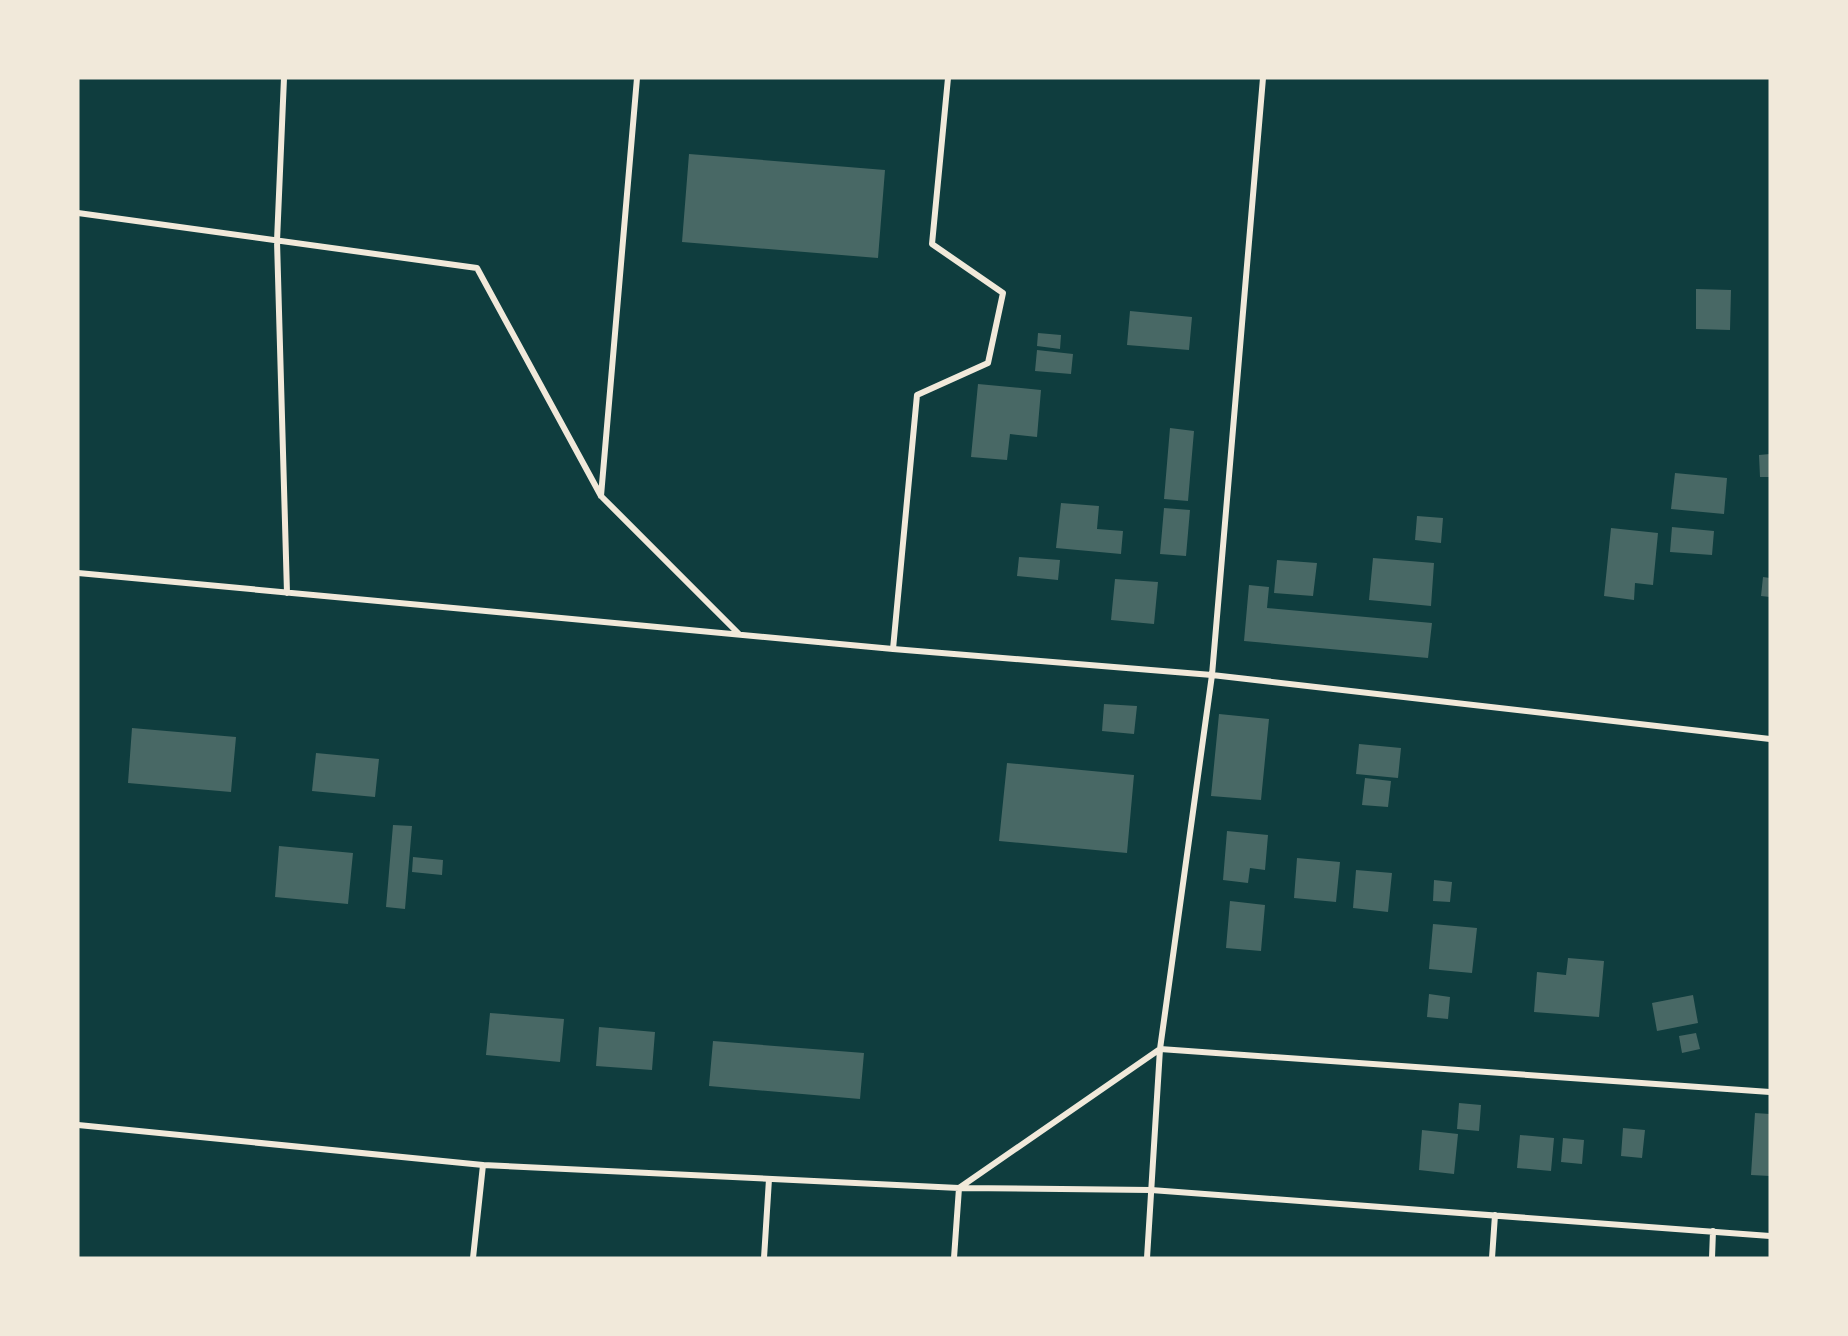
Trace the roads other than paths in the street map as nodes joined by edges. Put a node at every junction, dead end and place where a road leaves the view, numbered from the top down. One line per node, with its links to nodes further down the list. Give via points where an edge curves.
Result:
1 (284, 78): 6 (street)
2 (637, 78): 7 (street)
3 (948, 78): 11 (street, via 932,244 1003,293 988,363 917,395)
4 (1263, 78): 12 (street)
5 (78, 213): 6 (street)
6 (278, 241): 7 (street, via 477,268); 9 (street)
7 (601, 496): 10 (street)
8 (78, 573): 9 (street)
9 (287, 592): 10 (street)
10 (740, 635): 11 (street)
11 (893, 649): 12 (street)
12 (1212, 675): 13 (street); 14 (street)
13 (1770, 739)
14 (1160, 1049): 15 (street); 19 (street); 20 (street)
15 (1770, 1092)
16 (78, 1125): 17 (street)
17 (483, 1165): 18 (street); 24 (street)
18 (769, 1179): 19 (street); 25 (street)
19 (959, 1188): 20 (street); 26 (street)
20 (1150, 1190): 21 (street); 27 (street)
21 (1495, 1215): 22 (street); 28 (street)
22 (1713, 1231): 23 (street); 29 (street)
23 (1770, 1236)
24 (474, 1258)
25 (764, 1258)
26 (954, 1258)
27 (1147, 1258)
28 (1492, 1258)
29 (1712, 1258)

